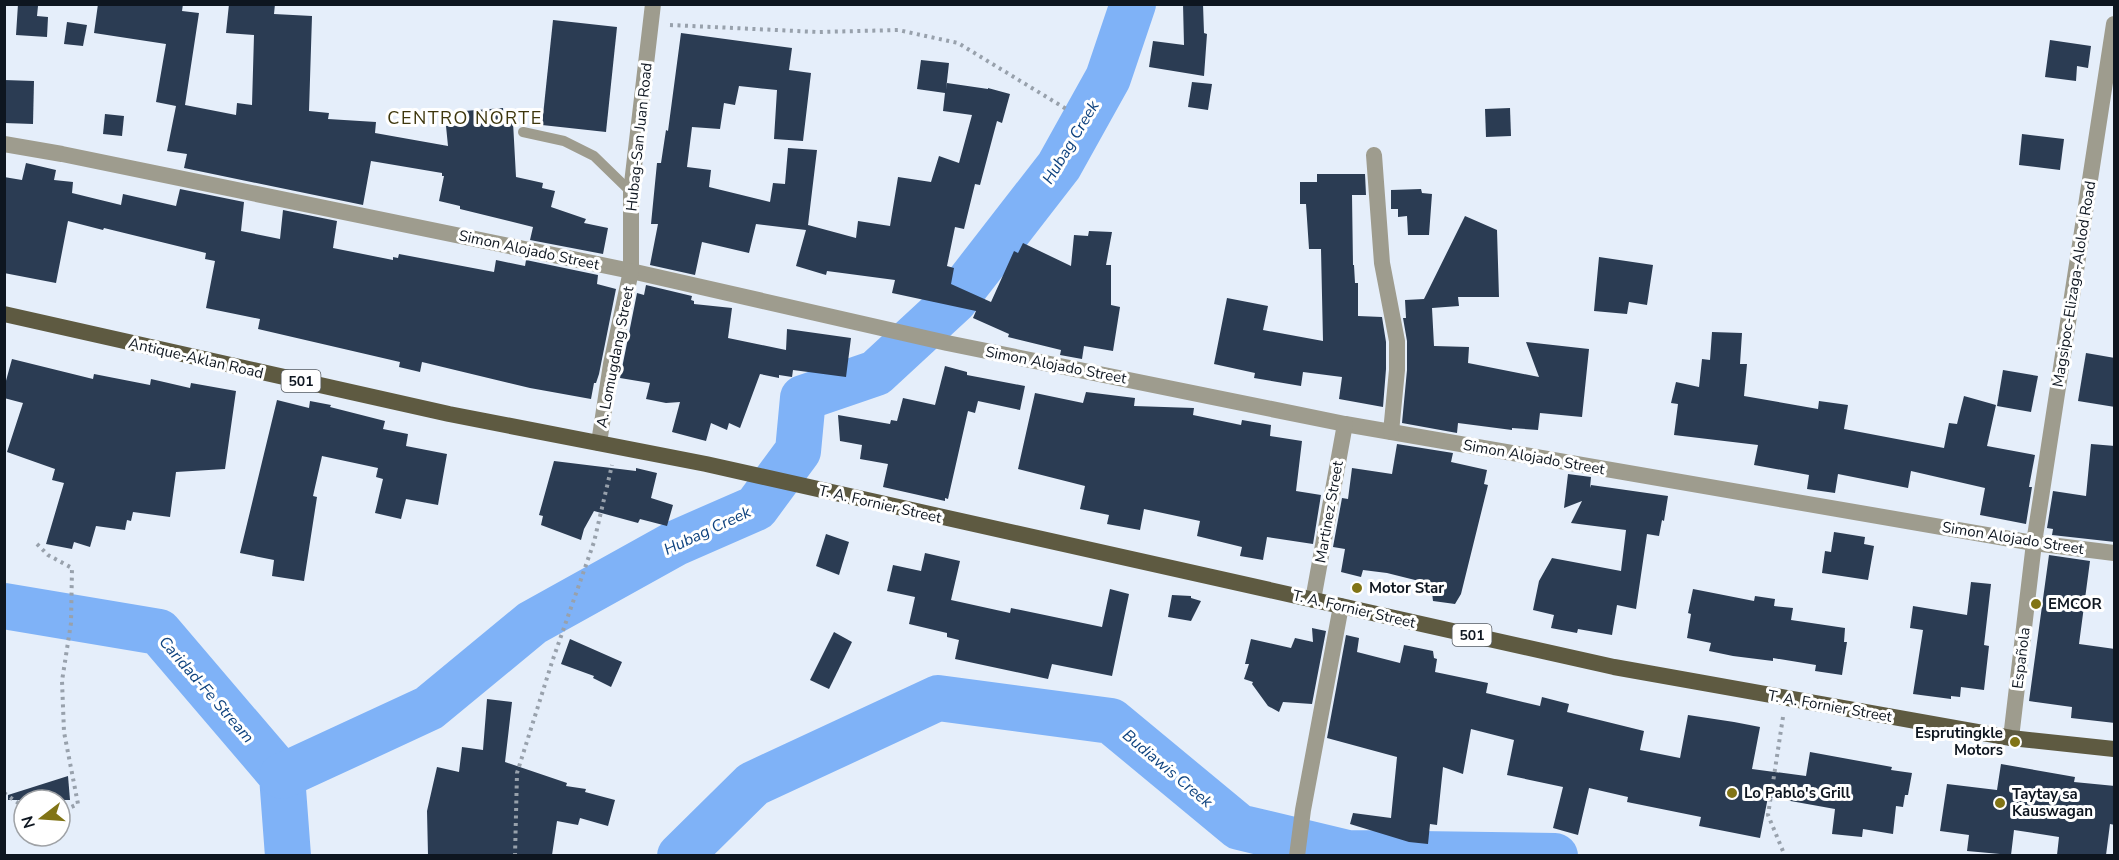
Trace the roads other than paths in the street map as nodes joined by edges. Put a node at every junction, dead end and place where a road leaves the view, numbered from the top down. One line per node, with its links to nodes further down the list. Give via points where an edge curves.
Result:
1 (653, 4): 6 (street, Hubag-San Juan Road)
2 (2115, 24): 12 (street, Magsipoc-Elizaga-Alolod Road)
3 (522, 132): 6 (lane, via 564,141 594,156)
4 (4, 144): 7 (street, Simon Alojado Street)
5 (1374, 154): 10 (street, via 1382,263 1397,341)
6 (631, 192): 7 (street, Hubag-San Juan Road)
7 (632, 271): 9 (street, Simon Alojado Street, via 947,343); 11 (street, A. Lomugdang Street, via 611,364)
8 (4, 314): 11 (main road, Antique-Aklan Road / 501, via 449,414)
9 (1345, 424): 10 (street, Simon Alojado Street); 14 (street, Martinez Street)
10 (1391, 432): 12 (street, Simon Alojado Street)
11 (599, 443): 14 (main road, T. A. Fornier Street / 501)
12 (2034, 543): 13 (street, Simon Alojado Street); 16 (street, Española)
13 (2115, 553)
14 (1313, 600): 15 (main road, T. A. Fornier Street / 501)
15 (1341, 606): 16 (main road, T. A. Fornier Street / 501, via 1614,668); 18 (street)
16 (2011, 738): 17 (main road, T. A. Fornier Street / 501)
17 (2115, 749)
18 (1296, 855)

